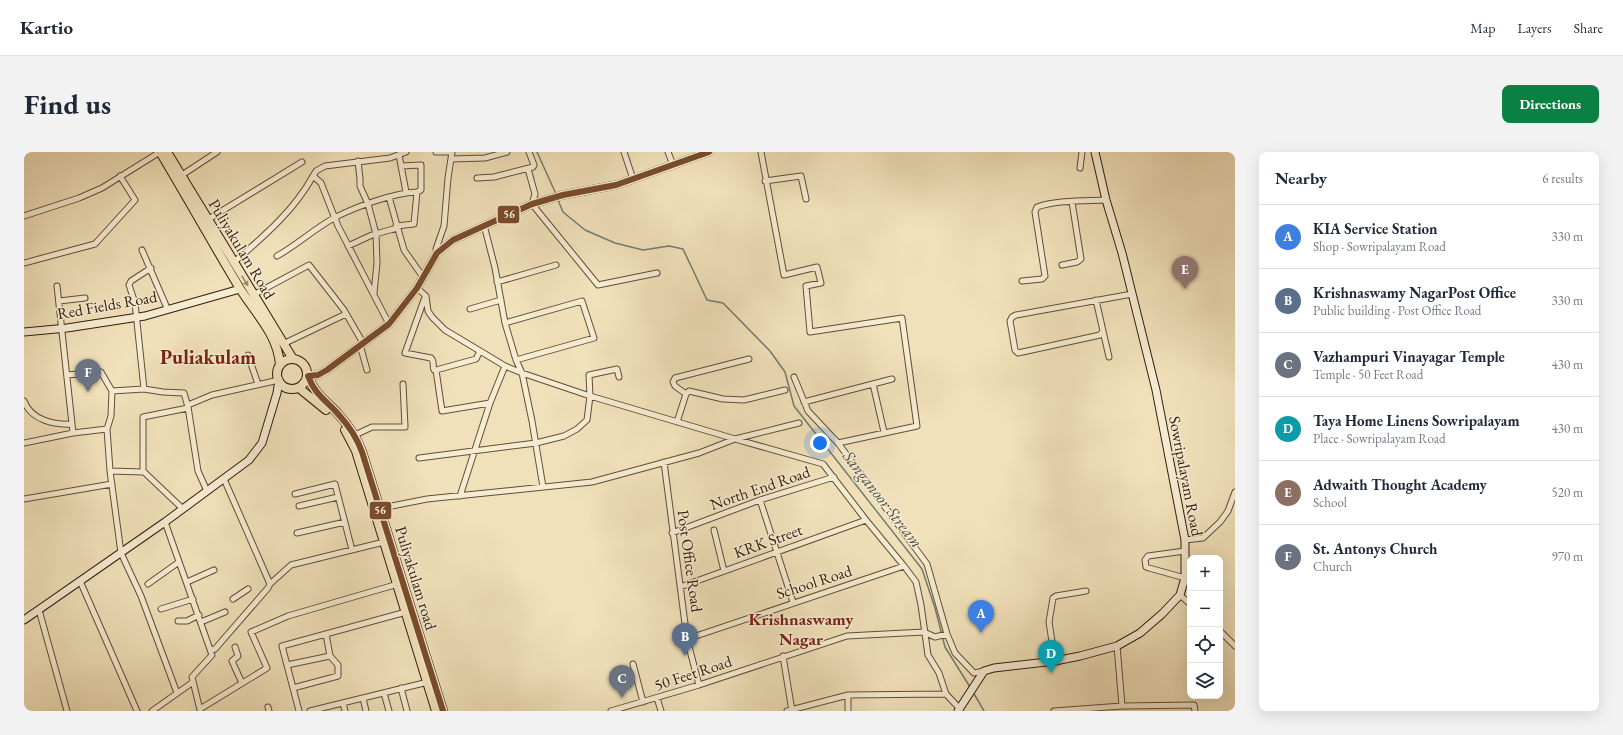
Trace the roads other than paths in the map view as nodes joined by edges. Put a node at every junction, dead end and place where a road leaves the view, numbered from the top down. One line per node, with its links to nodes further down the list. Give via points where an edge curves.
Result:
1 (160, 152): 23 (street); 25 (main road, Puliyakulam Road)
2 (167, 152): 25 (main road, Puliyakulam Road)
3 (217, 152): 25 (street)
4 (406, 152): 15 (street)
5 (436, 152): 6 (street)
6 (450, 152): 16 (street)
7 (507, 152): 16 (street, via 485,158)
8 (529, 152): 22 (street, via 534,165)
9 (624, 152): 27 (street)
10 (668, 152): 19 (street)
11 (709, 152): 19 (street)
12 (761, 152): 28 (street)
13 (1082, 152): 21 (street)
14 (1095, 152): 33 (street, Sowripalayam Road)
15 (399, 155): 17 (street); 20 (street)
16 (451, 159): 45 (street, via 444,226)
17 (358, 161): 24 (street, via 325,166); 35 (street, via 360,186)
18 (302, 162): 39 (street)
19 (673, 165): 27 (street)
20 (401, 166): 29 (street); 30 (street, via 421,165 421,190)
21 (1080, 168)
22 (528, 169): 26 (street); 36 (street, via 535,194)
23 (120, 176): 37 (street, via 102,188 79,198); 47 (street, via 135,200 95,244)
24 (313, 176): 38 (street, via 321,183); 48 (street, via 289,210)
25 (179, 177): 39 (main road, Puliyakulam Road)
26 (477, 178)
27 (634, 179): 36 (street)
28 (765, 181): 32 (street, via 802,176); 112 (street, via 784,275 817,267 821,283 806,286 810,332 902,318 917,426)
29 (406, 192): 30 (street); 31 (street)
30 (417, 192): 41 (street, via 414,224)
31 (389, 197): 35 (street); 41 (street)
32 (806, 199)
33 (1106, 200): 34 (street); 60 (street, Sowripalayam Road)
34 (1072, 202): 50 (street, via 1081,259); 54 (street, via 1037,207 1035,212 1045,276 1042,279)
35 (368, 204): 38 (street); 42 (street)
36 (532, 204): 40 (street); 52 (street, via 598,285)
37 (24, 216)
38 (334, 218): 43 (street); 46 (street)
39 (205, 222): 48 (main road, Puliyakulam Road); 58 (main road, Puliyakulam Road)
40 (484, 225): 45 (street, via 453,240); 55 (street)
41 (397, 227): 42 (street); 53 (street, via 404,250)
42 (376, 234): 43 (street); 59 (street)
43 (348, 246): 59 (street)
44 (142, 250): 51 (street)
45 (437, 253): 53 (street)
46 (277, 256)
47 (24, 263)
48 (233, 263): 62 (main road, Puliyakulam Road, one-way to 62)
49 (556, 265): 55 (street)
50 (1062, 265)
51 (151, 268): 67 (street); 70 (street, via 129,285)
52 (657, 273)
53 (423, 277): 57 (street)
54 (1022, 281)
55 (498, 282): 64 (street)
56 (57, 286): 66 (street)
57 (417, 288): 61 (street); 72 (street)
58 (240, 289): 62 (main road, Puliyakulam Road); 67 (street, Red Fields Road)
59 (374, 294): 72 (street)
60 (1132, 294): 65 (street); 144 (street, Sowripalayam Road, via 1156,390)
61 (426, 296): 78 (street, via 428,311 435,321); 87 (street, via 405,353 432,358 433,368)
62 (250, 297): 69 (street, via 309,265); 76 (main road, Puliyakulam Road); 84 (main road, via 280,354)
63 (85, 298): 66 (street)
64 (501, 300): 68 (street); 71 (street)
65 (1096, 300): 74 (street); 74 (street, via 1016,315 1010,321 1010,328 1018,353 1095,337)
66 (59, 301): 73 (street)
67 (167, 308): 70 (street, Red Fields Road)
68 (470, 309)
69 (346, 314): 76 (street); 77 (street)
70 (137, 317): 73 (street, Red Fields Road); 99 (street)
71 (505, 323): 83 (street); 83 (street, via 582,301 594,338)
72 (389, 324): 77 (street)
73 (62, 328): 75 (street, Red Fields Road); 89 (street)
74 (1103, 331): 80 (street)
75 (24, 332)
76 (283, 344): 81 (main road, Puliyakulam Road)
77 (362, 344): 86 (street); 90 (street, via 327,370 318,375)
78 (480, 351): 85 (street); 87 (street, via 476,359)
79 (248, 355): 95 (street)
80 (1109, 357)
81 (293, 359): 84 (main road); 90 (main road, Puliyakulam road, via 304,365)
82 (749, 359): 102 (street, via 675,378 675,386)
83 (516, 360): 88 (street)
84 (280, 365): 94 (main road, via 277,372)
85 (505, 366): 88 (street); 106 (street)
86 (367, 370)
87 (436, 370): 106 (street, via 442,411)
88 (522, 372): 103 (street); 117 (street)
89 (66, 375): 101 (street, via 101,372); 110 (street)
90 (308, 376): 98 (main road); 114 (main road, Puliyakulam road, via 315,390)
91 (619, 377): 103 (street, via 617,369 588,375)
92 (794, 377): 105 (street)
93 (892, 379): 97 (street)
94 (279, 380): 95 (street); 98 (main road, via 285,387); 125 (street, via 262,444 250,460)
95 (258, 384): 107 (street, via 212,395)
96 (403, 384): 114 (street, via 405,427 372,427)
97 (873, 384): 105 (street); 112 (street)
98 (299, 388): 137 (main road, Puliyakulam road, via 322,405 351,440)
99 (144, 389): 101 (street); 107 (street, via 184,393)
100 (785, 390): 102 (street, via 744,400 723,399 689,391)
101 (112, 391): 111 (street, via 111,416)
102 (686, 394): 108 (street)
103 (590, 396): 108 (street); 117 (street, via 587,420 577,429 564,436)
104 (24, 401): 110 (street, via 27,409 41,420)
105 (804, 402): 118 (street, via 808,411)
106 (490, 403): 119 (street)
107 (188, 407): 123 (street, via 143,417); 128 (street, via 198,471)
108 (677, 422): 115 (street)
109 (799, 423): 115 (street)
110 (72, 424): 113 (street)
111 (106, 429): 113 (street); 122 (street)
112 (884, 432): 118 (street)
113 (73, 433): 116 (street)
114 (355, 435): 137 (main road, Puliyakulam road)
115 (735, 439): 121 (street); 124 (street, via 823,464)
116 (24, 443)
117 (536, 443): 119 (street); 127 (street)
118 (838, 443): 178 (street, via 927,564)
119 (476, 449): 120 (street); 131 (street)
120 (419, 458)
121 (664, 462): 127 (street, via 592,482); 143 (street, Post Office Road)
122 (110, 471): 123 (street); 126 (street)
123 (143, 471): 136 (street)
124 (834, 477): 134 (street, North End Road); 138 (street)
125 (224, 479): 128 (street); 158 (street)
126 (112, 484): 133 (street); 149 (street)
127 (543, 487): 131 (street)
128 (207, 491): 136 (street)
129 (1235, 492): 144 (street, via 1228,511 1220,522 1203,538)
130 (296, 494): 132 (street, via 335,484)
131 (460, 496): 137 (street, via 427,498)
132 (338, 497): 135 (street); 140 (street)
133 (24, 499)
134 (760, 500): 143 (street, North End Road); 148 (street)
135 (299, 506)
136 (183, 509): 139 (street)
137 (377, 509): 145 (main road, Puliyakulam road); 219 (main road, Puliyakulam road)
138 (866, 520): 148 (street, KRK Street); 151 (street)
139 (165, 522): 149 (street); 150 (street)
140 (345, 522): 142 (street); 146 (street)
141 (714, 530): 153 (street)
142 (297, 533)
143 (672, 533): 160 (street, Post Office Road)
144 (1185, 540): 147 (street, Sowripalayam Road)
145 (384, 542): 146 (street); 159 (main road, Puliyakulam road)
146 (352, 550): 158 (street, via 291,565)
147 (1185, 551): 154 (street, Sowripalayam Road); 154 (street, via 1148,556 1145,560 1148,568)
148 (776, 552): 153 (street, KRK Street); 167 (street)
149 (120, 553): 155 (street); 197 (street, via 141,596)
150 (180, 562): 156 (street); 157 (street)
151 (904, 566): 167 (street, School Road); 176 (street, via 916,582)
152 (214, 570): 156 (street)
153 (724, 571): 160 (street, KRK Street)
154 (1185, 578): 163 (street, Sowripalayam Road)
155 (80, 581): 169 (street); 210 (street)
156 (187, 582): 164 (street)
157 (148, 584)
158 (270, 584): 184 (street, via 215,649)
159 (398, 584): 171 (main road, Puliyakulam road); 193 (street, via 288,616 251,632 267,668)
160 (680, 587): 180 (street, Post Office Road)
161 (248, 589): 165 (street)
162 (1086, 591): 187 (street, via 1053,598 1049,622)
163 (1180, 595): 166 (street); 181 (street, Sowripalayam Road, via 1140,632)
164 (193, 599): 168 (street); 172 (street)
165 (233, 599)
166 (1187, 601)
167 (793, 602): 180 (street, School Road)
168 (161, 609)
169 (39, 610): 173 (street); 209 (street)
170 (225, 612): 175 (street)
171 (406, 612): 177 (street); 192 (main road, Puliyakulam road)
172 (199, 615): 174 (street, via 187,621); 175 (street)
173 (24, 620)
174 (178, 620)
175 (201, 622): 184 (street)
176 (924, 632): 178 (street, via 935,637); 186 (street, 50 Feet Road, via 847,636); 199 (street, via 928,655 939,673)
177 (326, 634): 185 (street); 189 (street, via 282,646)
178 (947, 634): 190 (street, via 955,653 974,673)
179 (1223, 635): 182 (street)
180 (687, 638): 194 (street, Post Office Road)
181 (1117, 646): 187 (street, Sowripalayam Road); 205 (street)
182 (1235, 646)
183 (235, 647): 193 (street, via 238,656 232,661)
184 (211, 650): 191 (street, via 212,655 192,677)
185 (330, 656): 189 (street); 195 (street, via 338,665 338,676)
186 (783, 656): 194 (street, 50 Feet Road); 222 (street)
187 (1055, 661): 190 (street, Sowripalayam Road, via 994,668)
188 (633, 664): 203 (street)
189 (287, 665): 195 (street)
190 (984, 672): 208 (street)
191 (193, 682): 197 (street); 206 (street)
192 (428, 682): 196 (street); 218 (main road, Puliyakulam road)
193 (242, 683): 206 (street)
194 (699, 686): 202 (street, 50 Feet Road)
195 (293, 688): 212 (street)
196 (401, 688): 198 (street); 217 (street)
197 (177, 693): 211 (street)
198 (384, 693): 201 (street); 216 (street)
199 (946, 694): 200 (street); 208 (street)
200 (848, 696): 222 (street); 223 (street)
201 (363, 698): 204 (street); 215 (street)
202 (657, 698): 203 (street, 50 Feet Road); 221 (street)
203 (643, 702): 220 (street, 50 Feet Road)
204 (343, 703): 207 (street); 214 (street)
205 (1122, 706): 224 (street); 225 (street, via 1194,704)
206 (200, 710)
207 (322, 710): 213 (street)
208 (959, 710)
209 (67, 711)
210 (137, 711)
211 (152, 711)
212 (299, 711)
213 (310, 711)
214 (345, 711)
215 (366, 711)
216 (389, 711)
217 (407, 711)
218 (436, 711)
219 (443, 711)
220 (611, 711)
221 (660, 711)
222 (790, 711)
223 (848, 711)
224 (1054, 711)
225 (1195, 711)

